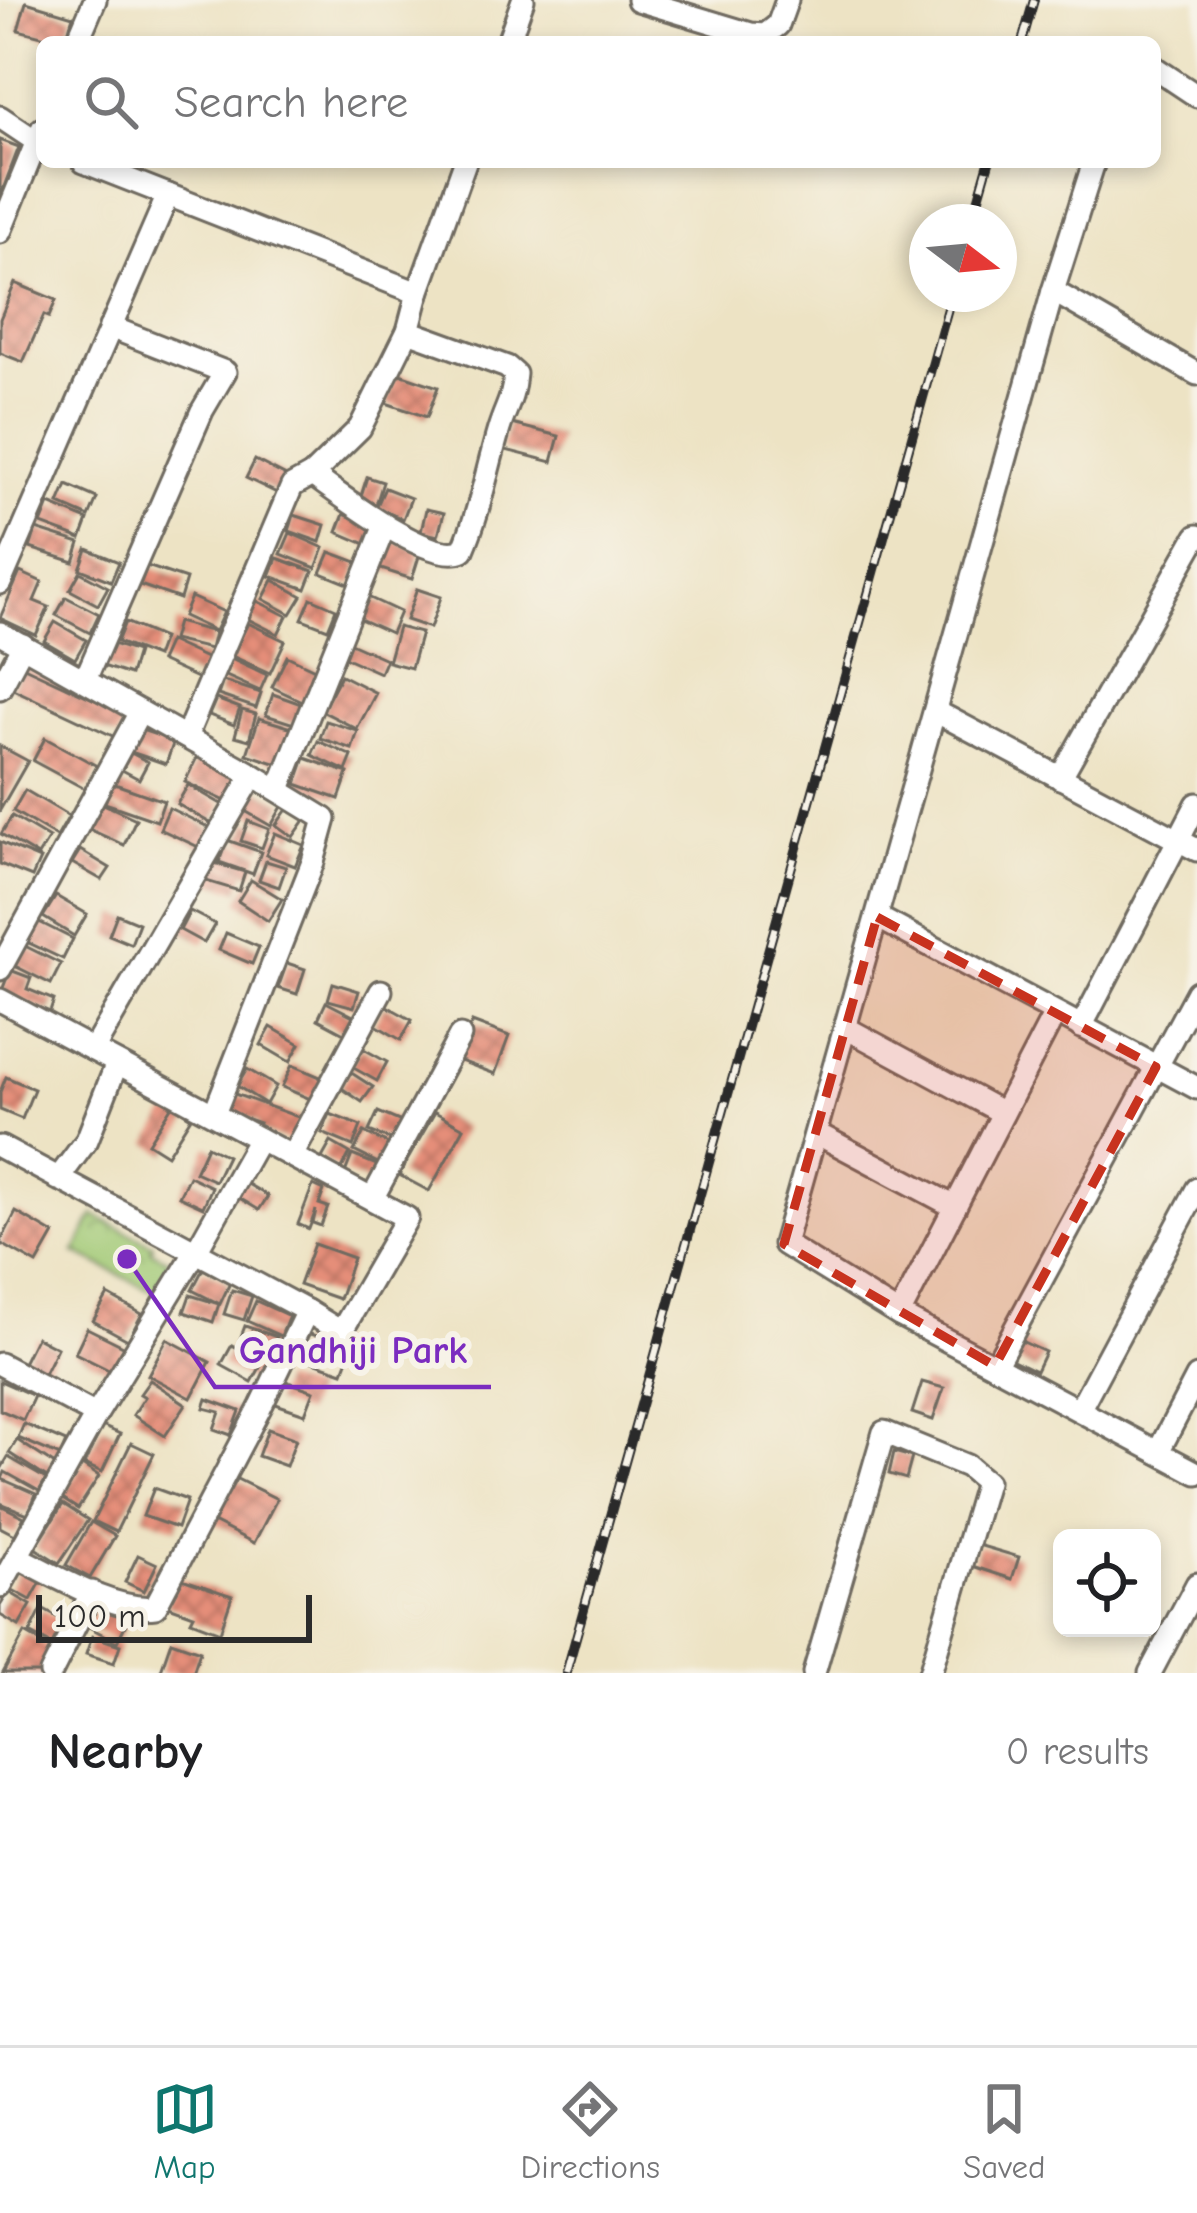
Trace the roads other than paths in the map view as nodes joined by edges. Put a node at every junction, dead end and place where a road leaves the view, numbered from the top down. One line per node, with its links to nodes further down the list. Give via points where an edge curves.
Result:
1 (94, 0): 5 (street)
2 (523, 0): 6 (street)
3 (638, 0): 4 (street, via 765,35)
4 (787, 0)
5 (79, 36)
6 (510, 36)
7 (1161, 72): 8 (street)
8 (1197, 96)
9 (0, 117): 10 (street)
10 (36, 137)
11 (36, 148): 16 (street)
12 (99, 168): 15 (street)
13 (463, 168): 18 (street)
14 (1092, 168): 17 (street)
15 (168, 195): 18 (street); 19 (street)
16 (0, 232)
17 (1053, 291): 21 (street); 30 (street)
18 (418, 293): 20 (street)
19 (110, 327): 25 (street); 28 (street, via 225,372)
20 (408, 332): 22 (street, via 360,428); 23 (street, via 507,367 515,374 513,399 463,550 440,553)
21 (1197, 374)
22 (312, 475): 23 (street); 32 (street, via 292,485)
23 (385, 525): 35 (street)
24 (1197, 536): 34 (street)
25 (0, 584)
26 (0, 634): 27 (street)
27 (23, 645): 28 (street); 29 (street)
28 (85, 680): 31 (street)
29 (0, 688)
30 (935, 711): 34 (street); 38 (street)
31 (140, 712): 32 (street); 39 (street)
32 (185, 737): 33 (street)
33 (253, 775): 35 (street); 47 (street)
34 (1060, 778): 37 (street)
35 (279, 789): 52 (street, via 325,818)
36 (1197, 804): 37 (street)
37 (1187, 845): 44 (street)
38 (877, 917): 43 (street); 45 (street)
39 (0, 969)
40 (381, 991): 56 (street)
41 (1197, 992): 49 (street)
42 (0, 1000): 47 (street)
43 (1055, 1012): 44 (street); 51 (street)
44 (1081, 1027): 49 (street)
45 (846, 1028): 51 (street); 53 (street)
46 (460, 1036): 59 (street)
47 (94, 1050): 48 (street)
48 (117, 1063): 52 (street); 57 (street, via 87,1140)
49 (1156, 1067): 50 (street); 65 (street)
50 (1197, 1088)
51 (1003, 1113): 60 (street)
52 (214, 1114): 54 (street)
53 (816, 1133): 60 (street); 63 (street, via 784,1244)
54 (260, 1138): 56 (street); 61 (street)
55 (0, 1148): 57 (street)
56 (292, 1156): 59 (street)
57 (58, 1179): 61 (street)
58 (1197, 1190): 67 (street)
59 (372, 1199): 62 (street, via 407,1218 340,1332)
60 (955, 1207): 63 (street)
61 (195, 1253): 62 (street); 68 (street)
62 (307, 1311): 75 (street, via 154,1607)
63 (899, 1315): 65 (street)
64 (0, 1364): 68 (street)
65 (994, 1366): 67 (street)
66 (1197, 1377): 69 (street)
67 (1079, 1410): 69 (street)
68 (96, 1415): 72 (street)
69 (1157, 1452): 70 (street)
70 (1197, 1473)
71 (0, 1538): 72 (street)
72 (19, 1553): 74 (street); 75 (street)
73 (1197, 1584): 79 (street)
74 (0, 1587)
75 (92, 1592): 76 (street)
76 (51, 1673)
77 (814, 1673): 78 (street, via 884,1432 968,1466 986,1482)
78 (930, 1673)
79 (1150, 1673)

